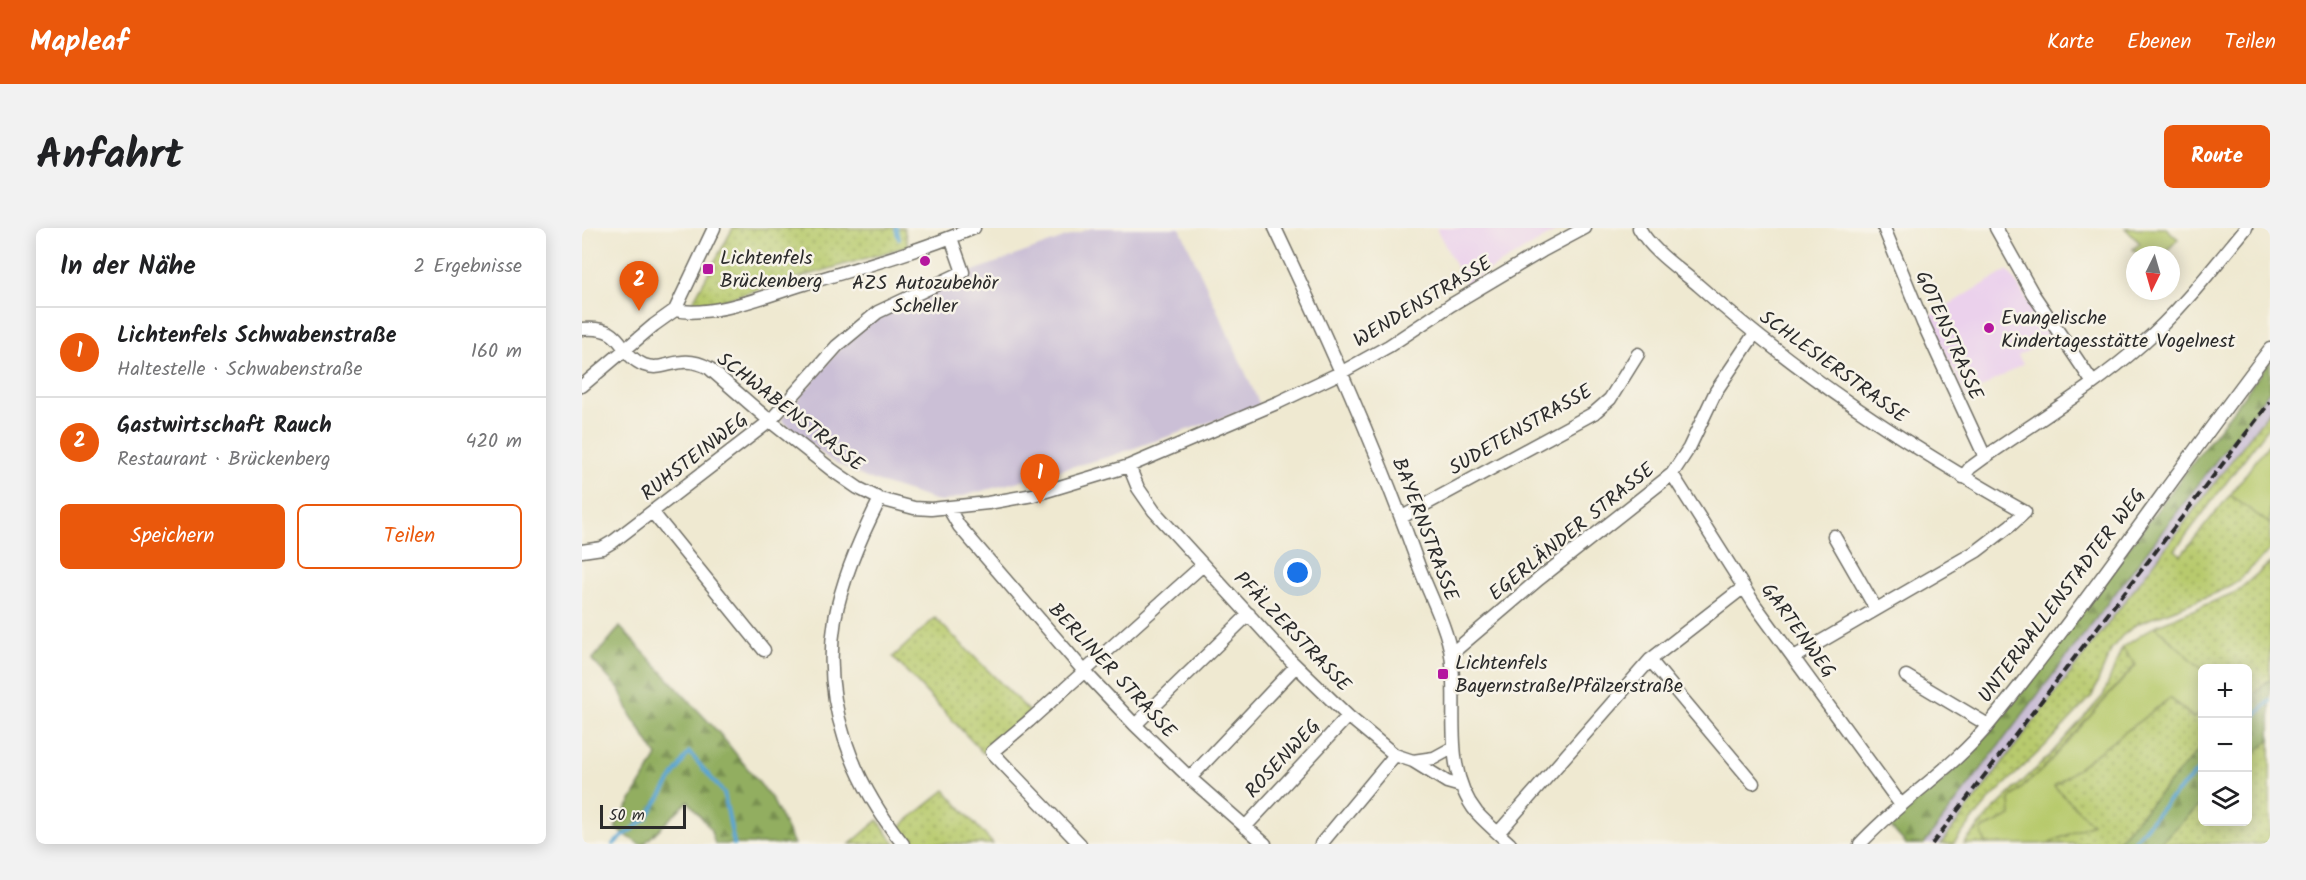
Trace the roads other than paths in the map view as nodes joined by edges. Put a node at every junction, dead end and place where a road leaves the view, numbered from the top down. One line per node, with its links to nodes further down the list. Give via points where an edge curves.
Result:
1 (714, 228): 10 (street)
2 (974, 228): 9 (street)
3 (1275, 228): 16 (street, BAYERNSTRASSE)
4 (1585, 228): 16 (street, WENDENSTRASSE)
5 (1639, 228): 12 (street, SCHLESIERSTRASSE, via 1649,243)
6 (1884, 228): 20 (street, GOTENSTRASSE)
7 (1996, 228): 17 (street, via 2033,294)
8 (2246, 228): 17 (street, via 2169,318)
9 (951, 238): 10 (street, via 736,305 700,311); 19 (street, RUHSTEINWEG, via 963,272 878,312 837,346)
10 (675, 310): 14 (street)
11 (582, 329): 14 (street, SCHWABENSTRASSE, via 605,330 615,335)
12 (1755, 333): 22 (street, EGERLÄNDER STRASSE, via 1716,391); 23 (street, SCHLESIERSTRASSE, via 1853,407)
13 (2270, 349): 43 (street, UNTERWALLENSTADTER WEG)
14 (627, 350): 18 (street); 19 (street, SCHWABENSTRASSE, via 645,365 661,366 683,360 709,368)
15 (1638, 354): 27 (street, SUDETENSTRASSE, via 1610,399 1594,413)
16 (1342, 372): 21 (street, SCHWABENSTRASSE); 27 (street, BAYERNSTRASSE)
17 (2093, 383): 20 (street)
18 (582, 386)
19 (770, 422): 24 (street, SCHWABENSTRASSE, via 832,470); 26 (street, RUHSTEINWEG)
20 (1985, 457): 23 (street)
21 (1129, 466): 25 (street, SCHWABENSTRASSE, via 1033,495); 30 (street, PFÄLZERSTRASSE, via 1154,511)
22 (1672, 474): 31 (street, GARTENWEG); 35 (street, EGERLÄNDER STRASSE)
23 (1963, 477): 32 (street, SCHLESIERSTRASSE, via 2025,512 1977,551)
24 (880, 499): 25 (street, SCHWABENSTRASSE, via 915,508); 53 (street, via 848,572 835,619 834,692 855,771)
25 (949, 509): 39 (street, BERLINER STRASSE, via 959,526)
26 (653, 513): 29 (street, RUHSTEINWEG, via 602,548); 34 (street)
27 (1402, 517): 35 (street, BAYERNSTRASSE)
28 (1834, 536): 32 (street)
29 (582, 551)
30 (1203, 565): 33 (street, PFÄLZERSTRASSE); 39 (street)
31 (1744, 587): 36 (street, GARTENWEG); 37 (street)
32 (1876, 609): 36 (street)
33 (1249, 614): 38 (street, PFÄLZERSTRASSE); 42 (street)
34 (765, 650)
35 (1451, 654): 44 (street, BAYERNSTRASSE)
36 (1794, 657): 50 (street, GARTENWEG)
37 (1650, 660): 48 (street); 52 (street)
38 (1296, 666): 41 (street, PFÄLZERSTRASSE); 47 (street)
39 (1084, 672): 42 (street, BERLINER STRASSE); 54 (street, via 992,752)
40 (1906, 676): 43 (street)
41 (1348, 716): 45 (street, PFÄLZERSTRASSE); 51 (street, ROSENWEG)
42 (1135, 725): 47 (street, BERLINER STRASSE)
43 (1988, 725): 50 (street, UNTERWALLENSTADTER WEG, via 1951,765)
44 (1454, 747): 46 (street, via 1434,758); 49 (street, BAYERNSTRASSE)
45 (1395, 755): 46 (street, PFÄLZERSTRASSE); 56 (street)
46 (1413, 761): 49 (street, PFÄLZERSTRASSE)
47 (1190, 778): 51 (street, BERLINER STRASSE)
48 (1754, 783)
49 (1461, 786): 52 (street, BAYERNSTRASSE, via 1478,813)
50 (1901, 805): 58 (street, UNTERWALLENSTADTER WEG)
51 (1245, 827): 55 (street, BERLINER STRASSE)
52 (1498, 833): 57 (street, BAYERNSTRASSE)
53 (903, 844)
54 (1080, 844)
55 (1265, 844)
56 (1321, 844)
57 (1510, 844)
58 (1860, 844)

